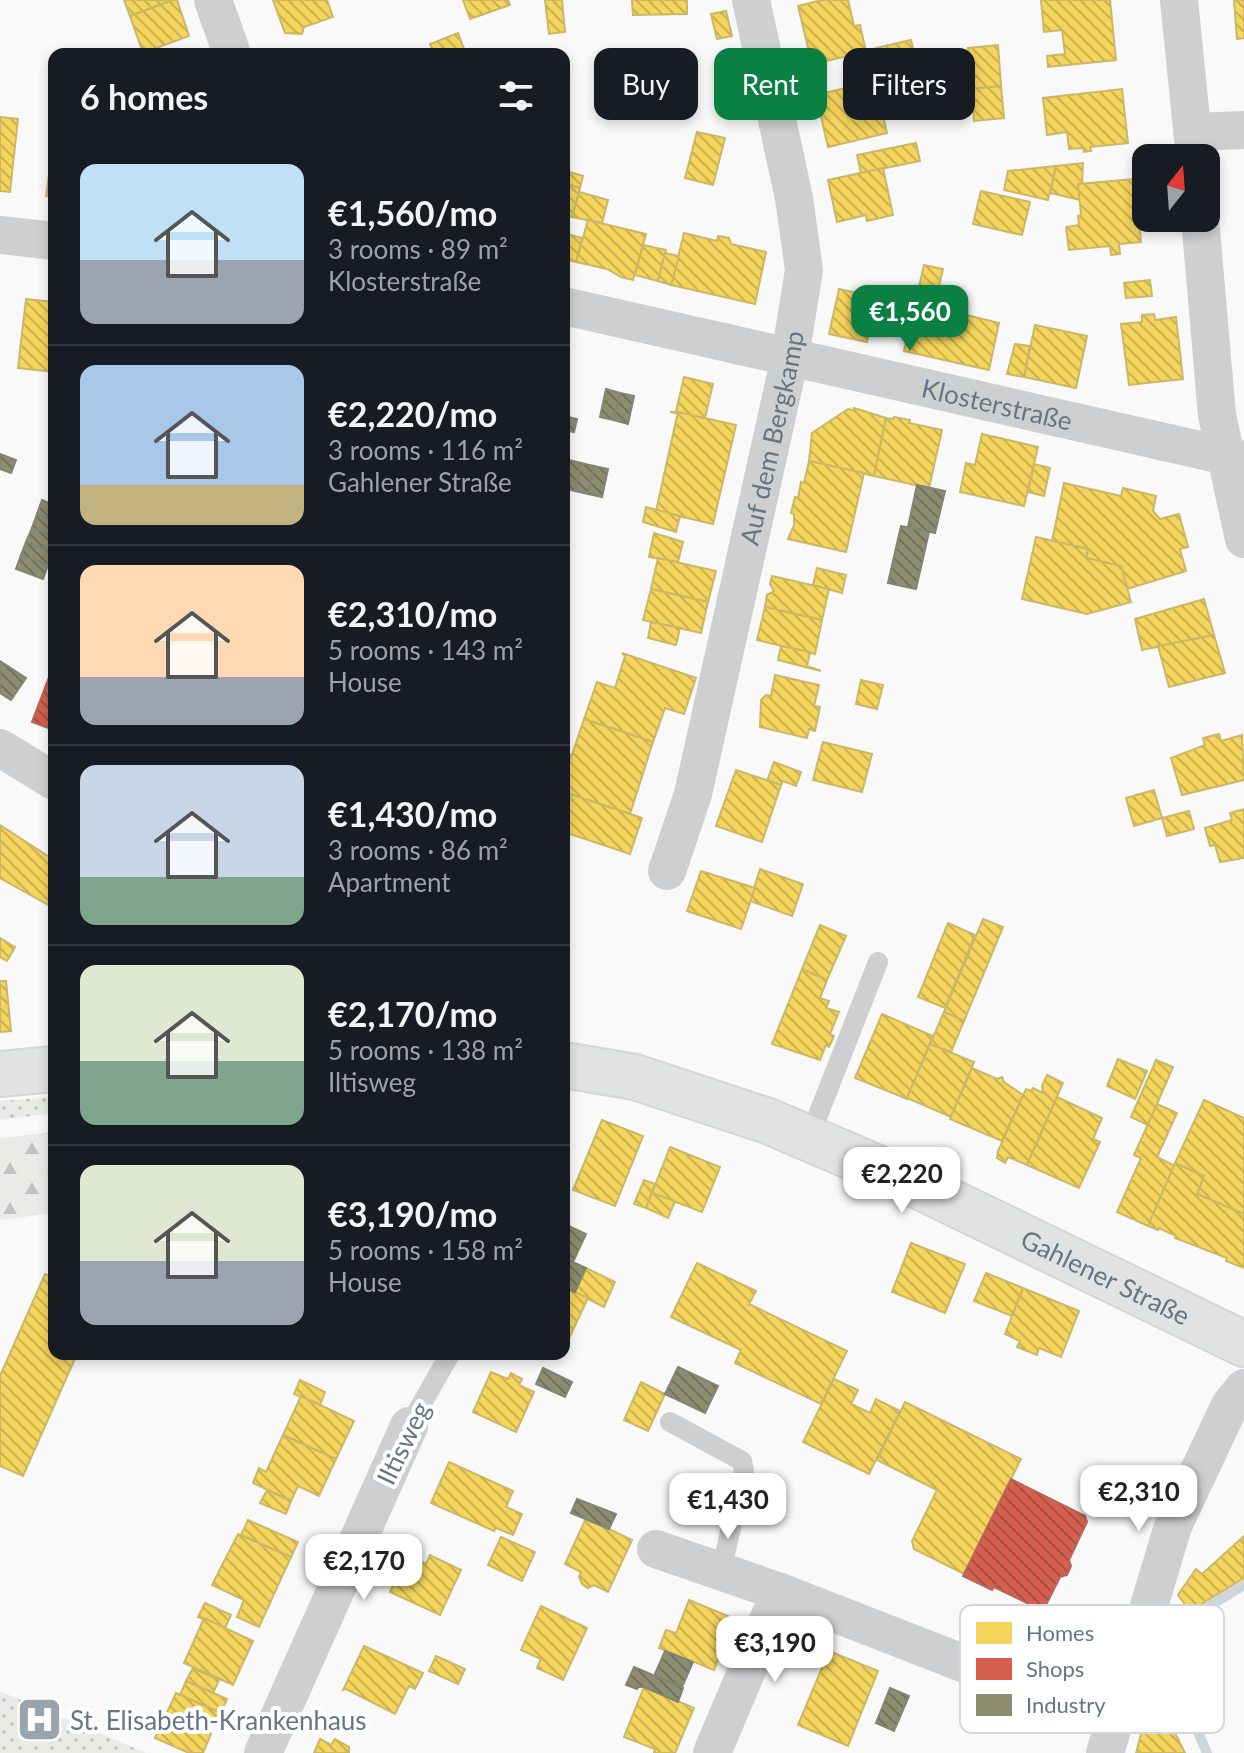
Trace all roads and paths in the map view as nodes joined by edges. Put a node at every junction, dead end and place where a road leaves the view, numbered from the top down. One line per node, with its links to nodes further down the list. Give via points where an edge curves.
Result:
1 (213, 0): 4 (street)
2 (751, 0): 12 (street, Auf dem Bergkamp, via 794,198 804,270)
3 (1179, 0): 6 (street)
4 (230, 48)
5 (1244, 130): 7 (street)
6 (1194, 144)
7 (1197, 144)
8 (1201, 232): 13 (street, via 1217,415)
9 (0, 235): 10 (street)
10 (48, 240)
11 (570, 307): 12 (street, Klosterstraße)
12 (790, 357): 13 (street, Klosterstraße); 17 (street, Auf dem Bergkamp, via 693,794)
13 (1235, 458): 14 (street)
14 (1244, 539)
15 (0, 748): 16 (street)
16 (48, 777)
17 (667, 871)
18 (878, 962): 22 (lane)
19 (570, 1066): 22 (main road, Gahlener Straße, via 635,1077)
20 (48, 1070): 21 (main road)
21 (0, 1074)
22 (809, 1138): 23 (main road, Gahlener Straße)
23 (1244, 1344)
24 (447, 1360): 27 (lane, Iltisweg)
25 (1244, 1388): 31 (street, via 1230,1405 1173,1526)
26 (670, 1422): 29 (lane, via 742,1461)
27 (409, 1426): 33 (street, Iltisweg)
28 (656, 1549): 29 (street)
29 (721, 1572): 30 (street)
30 (780, 1592): 32 (street); 34 (street)
31 (1149, 1605)
32 (960, 1671)
33 (263, 1753)
34 (712, 1753)

